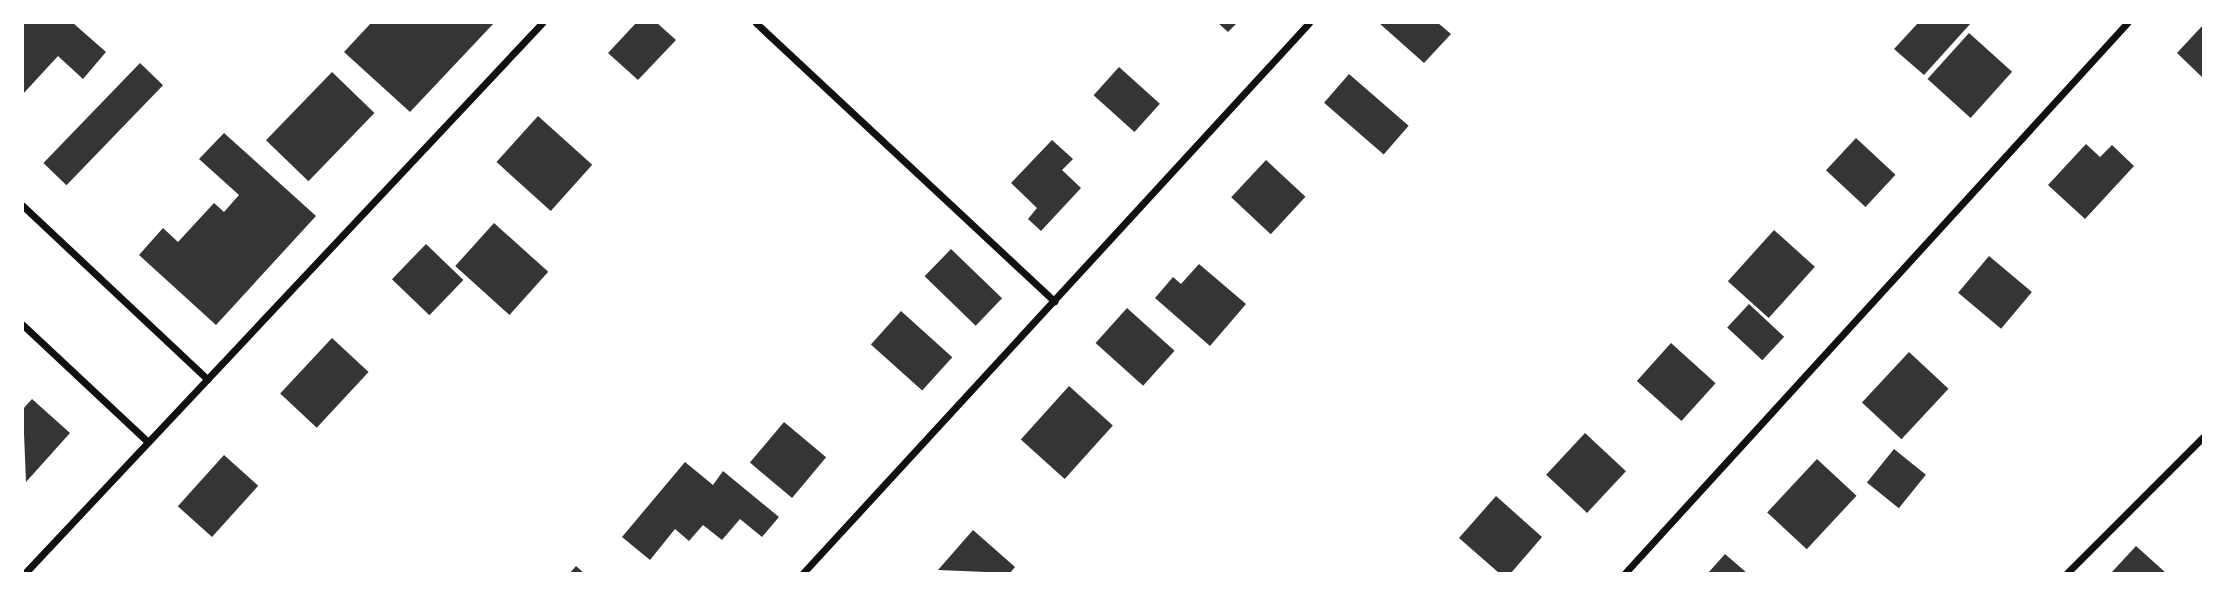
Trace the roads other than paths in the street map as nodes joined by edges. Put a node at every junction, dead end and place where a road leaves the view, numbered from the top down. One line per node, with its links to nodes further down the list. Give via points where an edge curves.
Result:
1 (542, 23): 8 (street)
2 (757, 23): 6 (street)
3 (1309, 23): 6 (street)
4 (2127, 23): 13 (street)
5 (23, 206): 8 (street)
6 (1054, 301): 12 (street)
7 (23, 326): 10 (street)
8 (207, 379): 10 (street)
9 (2203, 437): 14 (street)
10 (148, 442): 11 (street)
11 (24, 573)
12 (803, 573)
13 (1625, 573)
14 (2067, 573)

